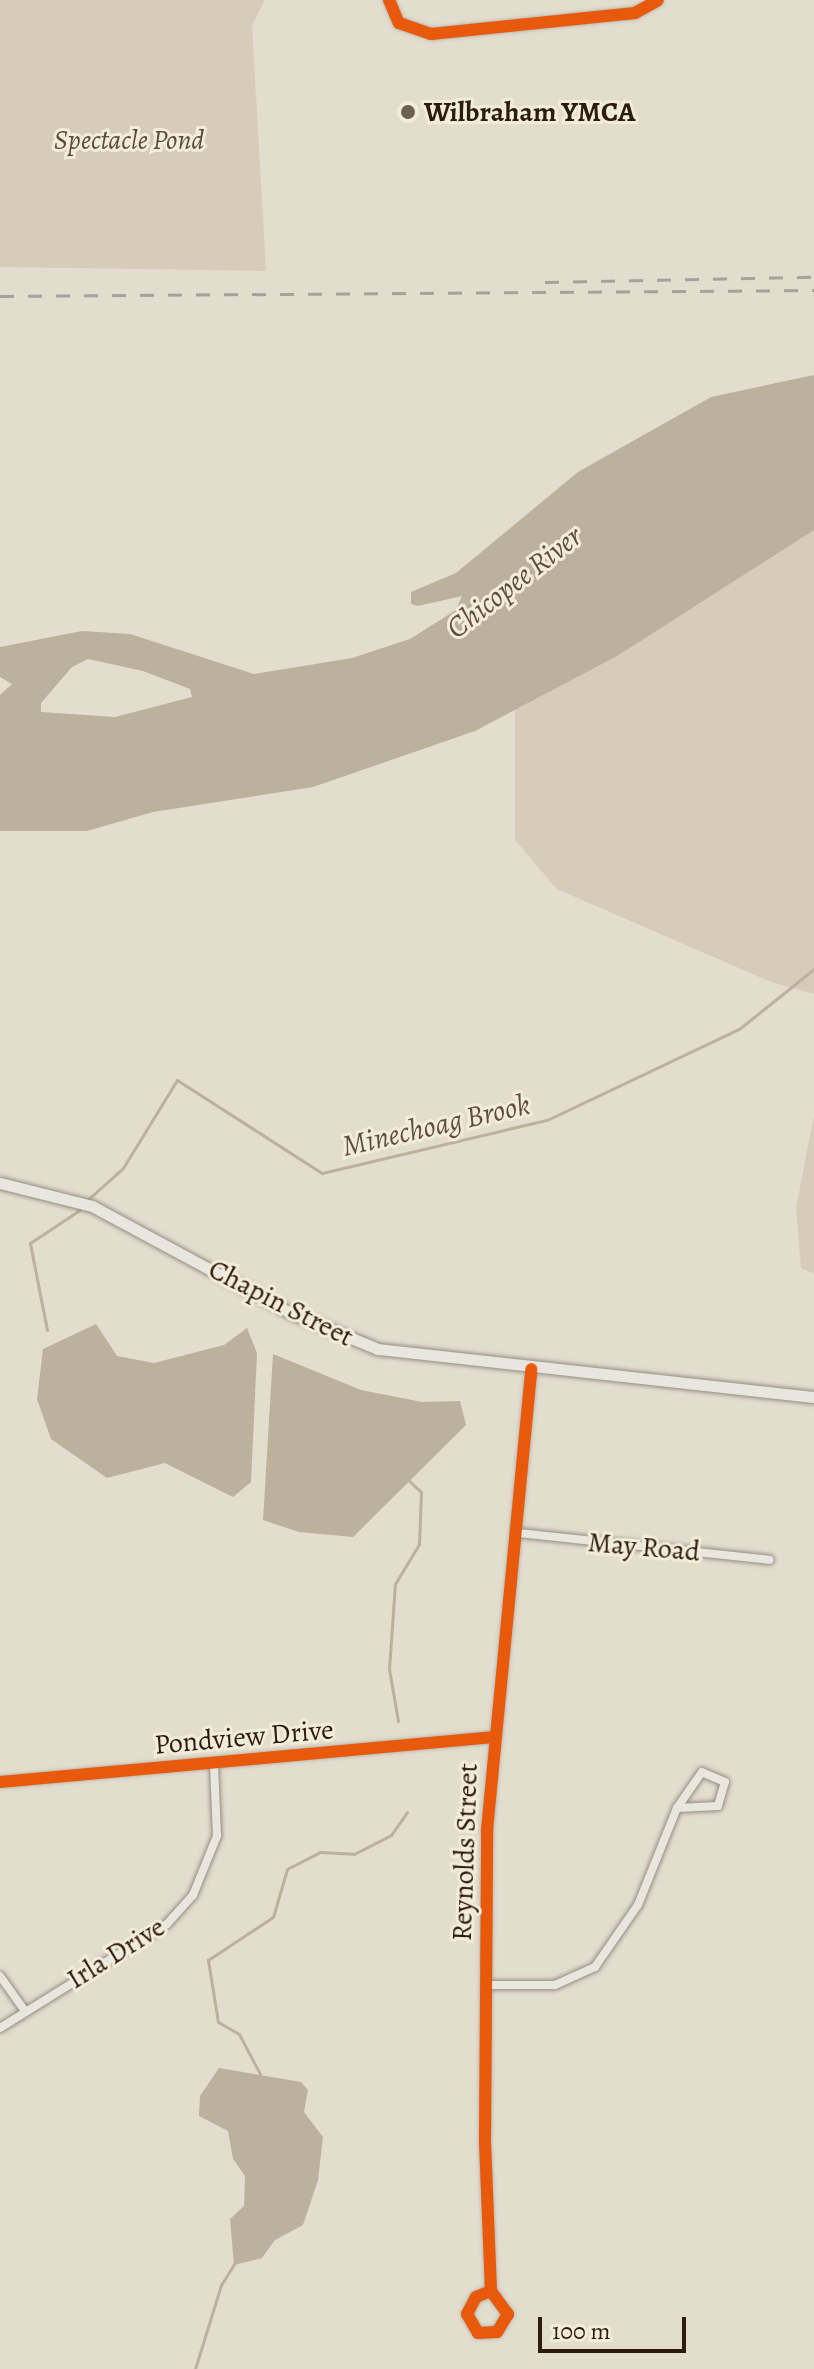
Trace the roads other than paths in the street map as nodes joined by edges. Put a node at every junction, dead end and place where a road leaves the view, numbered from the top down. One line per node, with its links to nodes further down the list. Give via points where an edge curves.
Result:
1 (389, 0): 2 (street, via 399,23 431,34 635,13)
2 (658, 0)
3 (0, 1183): 4 (main road, Chapin Street, via 92,1206 357,1343 436,1360)
4 (531, 1369): 5 (main road, Chapin Street); 6 (street, Reynolds Street)
5 (814, 1397)
6 (518, 1533): 7 (street, May Road); 8 (street, Reynolds Street)
7 (770, 1560)
8 (493, 1737): 9 (street, Pondview Drive); 13 (street, Reynolds Street)
9 (214, 1764): 10 (street, Pondview Drive); 14 (street, Irla Drive, via 217,1836 193,1895 167,1924)
10 (0, 1782)
11 (677, 1808): 11 (street, via 718,1806 725,1782 702,1772); 13 (street, via 638,1905 595,1967 555,1985)
12 (0, 1976): 14 (street)
13 (486, 1985): 16 (street, Reynolds Street)
14 (25, 2011): 15 (street, Irla Drive)
15 (0, 2028)
16 (491, 2291): 16 (street, Reynolds Street, via 476,2297 467,2314 478,2333 497,2332 508,2314)

